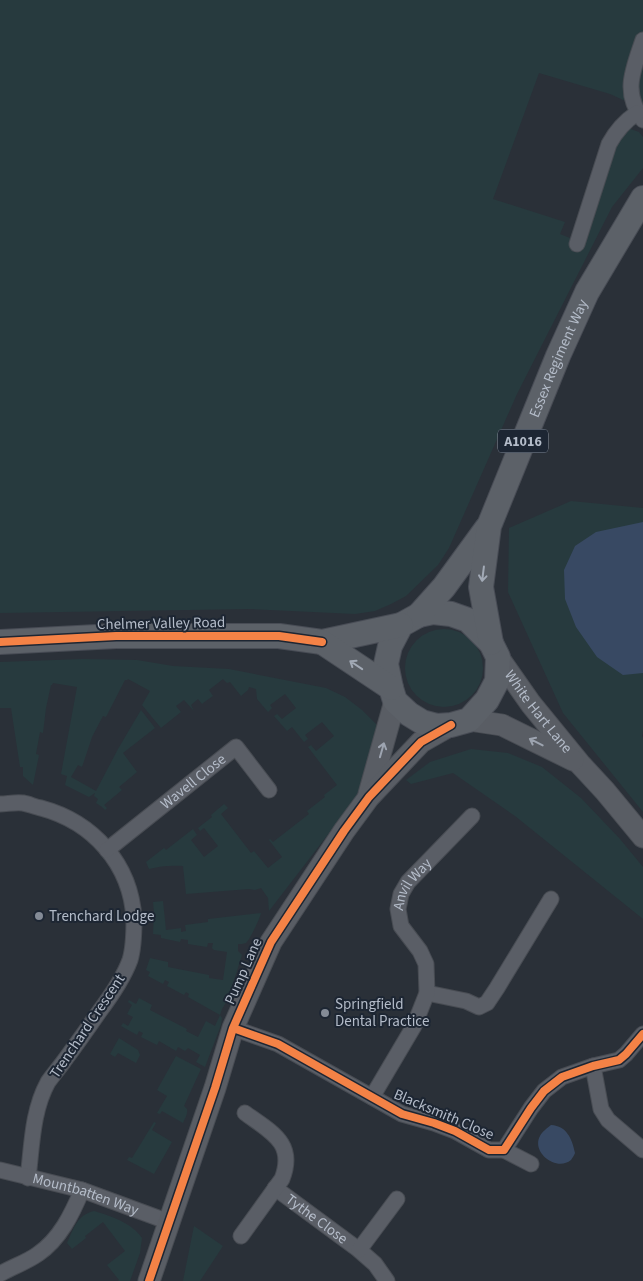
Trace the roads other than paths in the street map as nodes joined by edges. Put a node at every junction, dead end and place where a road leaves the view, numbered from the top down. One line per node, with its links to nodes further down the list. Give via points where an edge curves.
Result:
1 (643, 40): 2 (street, via 630,81 632,100)
2 (640, 117): 4 (street, via 630,118 609,144)
3 (643, 198): 5 (main road, Essex Regiment Way / A1016, via 587,292)
4 (577, 244)
5 (489, 526): 6 (main road, Essex Regiment Way / A1016, via 444,587); 9 (main road, Essex Regiment Way / A1016, one-way to 9, via 481,587)
6 (410, 620): 8 (main road, Chelmer Valley Road); 9 (main road, via 434,612 468,620); 10 (main road, A1016, via 390,646 386,664)
7 (0, 642): 8 (main road, Chelmer Valley Road, via 134,636 279,636)
8 (322, 642): 10 (main road, Chelmer Valley Road, one-way to 8)
9 (494, 650): 11 (main road, A1016, via 497,681 487,700); 12 (street, White Hart Lane, via 531,704)
10 (393, 695): 11 (main road, via 409,714 422,722 437,726); 14 (street, Pump Lane, one-way to 10)
11 (460, 722): 12 (street, White Hart Lane, one-way to 11, via 502,725); 14 (street, Pump Lane, via 421,742)
12 (580, 764): 17 (street, White Hart Lane)
13 (269, 790): 18 (street, Wavell Close, via 236,747)
14 (369, 797): 21 (street, Pump Lane, via 271,942)
15 (0, 804): 18 (street, Trenchard Crescent, via 22,803 68,818 84,827)
16 (472, 816): 20 (street, Anvil Way, via 408,882 401,894 398,909 401,926 426,964)
17 (643, 837)
18 (107, 850): 30 (street, Trenchard Crescent, via 130,894 134,936 130,959 107,1001 49,1082 40,1101)
19 (551, 899): 20 (street, via 487,1003 478,1007 466,1001)
20 (427, 993): 24 (street, Anvil Way, via 414,1026)
21 (233, 1028): 24 (street, Blacksmith Close, via 278,1044); 34 (street, Pump Lane)
22 (643, 1034): 23 (street, Blacksmith Close, via 619,1060)
23 (593, 1066): 26 (street, Blacksmith Close, via 562,1077 544,1091); 27 (street, via 601,1109 608,1120)
24 (372, 1097): 26 (street, Blacksmith Close, via 402,1114 455,1131 489,1150)
25 (245, 1114): 31 (street, Tythe Close, via 281,1142 286,1163 282,1180)
26 (504, 1150): 28 (street, Blacksmith Close)
27 (643, 1150)
28 (531, 1164)
29 (0, 1170): 30 (street, Mountbatten Way)
30 (28, 1178): 32 (street, Mountbatten Way)
31 (276, 1188): 35 (street, Tythe Close); 36 (street, Tythe Close)
32 (82, 1190): 34 (street, Mountbatten Way); 37 (street, via 76,1206 50,1245 38,1255)
33 (396, 1199): 36 (street, Tythe Close)
34 (169, 1222): 38 (street, Pump Lane)
35 (241, 1236)
36 (359, 1250): 39 (street, Tythe Close)
37 (0, 1274)
38 (149, 1281)
39 (388, 1281)

